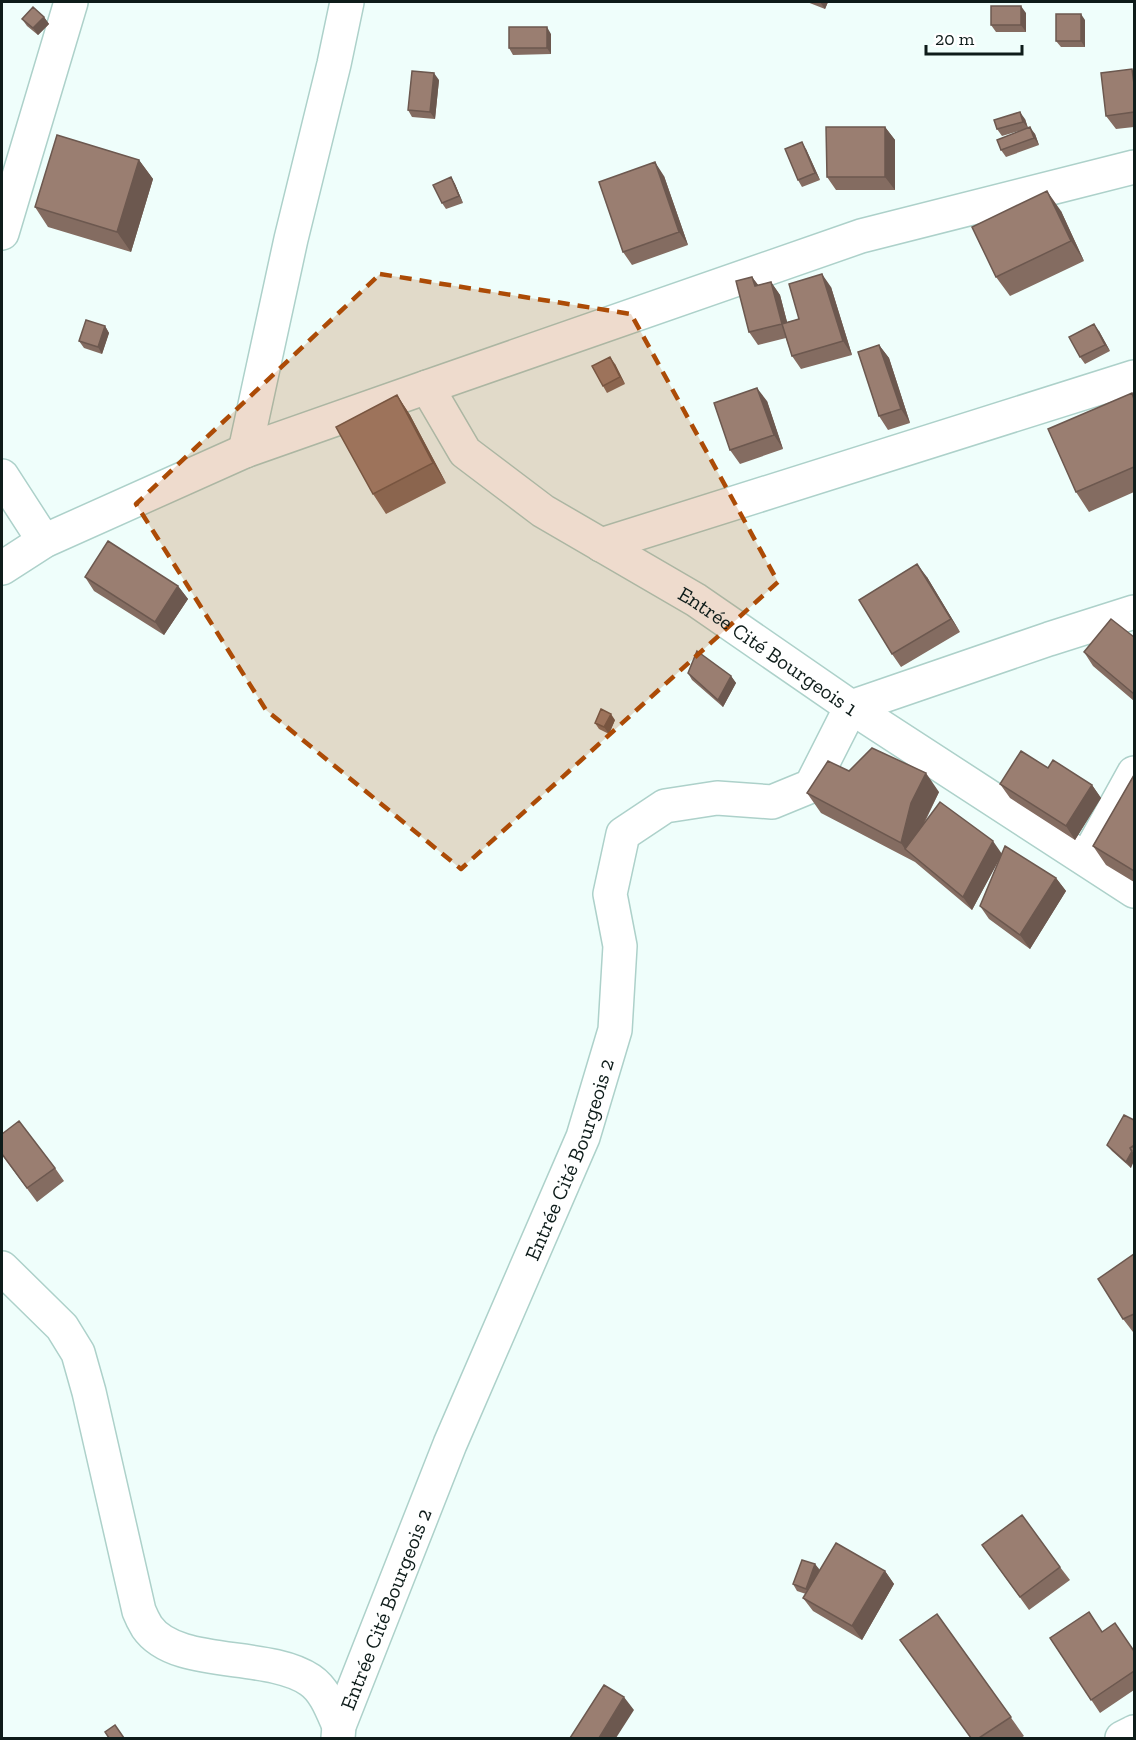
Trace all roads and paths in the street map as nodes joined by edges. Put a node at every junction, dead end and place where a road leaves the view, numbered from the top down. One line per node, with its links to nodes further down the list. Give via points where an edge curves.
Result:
1 (71, 2): 4 (street)
2 (347, 2): 7 (street)
3 (1134, 167): 6 (street, via 861,236)
4 (2, 233)
5 (1134, 377): 10 (street)
6 (427, 387): 7 (street); 10 (street, Entrée Cité Bourgeois 1, via 465,453 543,511)
7 (245, 451): 9 (street)
8 (2, 476): 9 (street)
9 (44, 541): 11 (street)
10 (601, 545): 13 (street, Entrée Cité Bourgeois 1, via 696,600)
11 (2, 568)
12 (1134, 612): 13 (street)
13 (851, 707): 15 (street, Entrée Cité Bourgeois 1); 18 (street, Entrée Cité Bourgeois 2, via 812,786 772,802 717,798 664,806 623,834 610,894 620,946 615,1030 583,1137 450,1444)
14 (1134, 773): 15 (street)
15 (1086, 860): 16 (street, Entrée Cité Bourgeois 1)
16 (1134, 891)
17 (2, 1268): 18 (street, via 62,1327 78,1353 139,1611 148,1628 163,1642 186,1652 290,1670 311,1681 327,1699)
18 (338, 1732)
19 (1134, 1732): 20 (street)
20 (1122, 1738)

